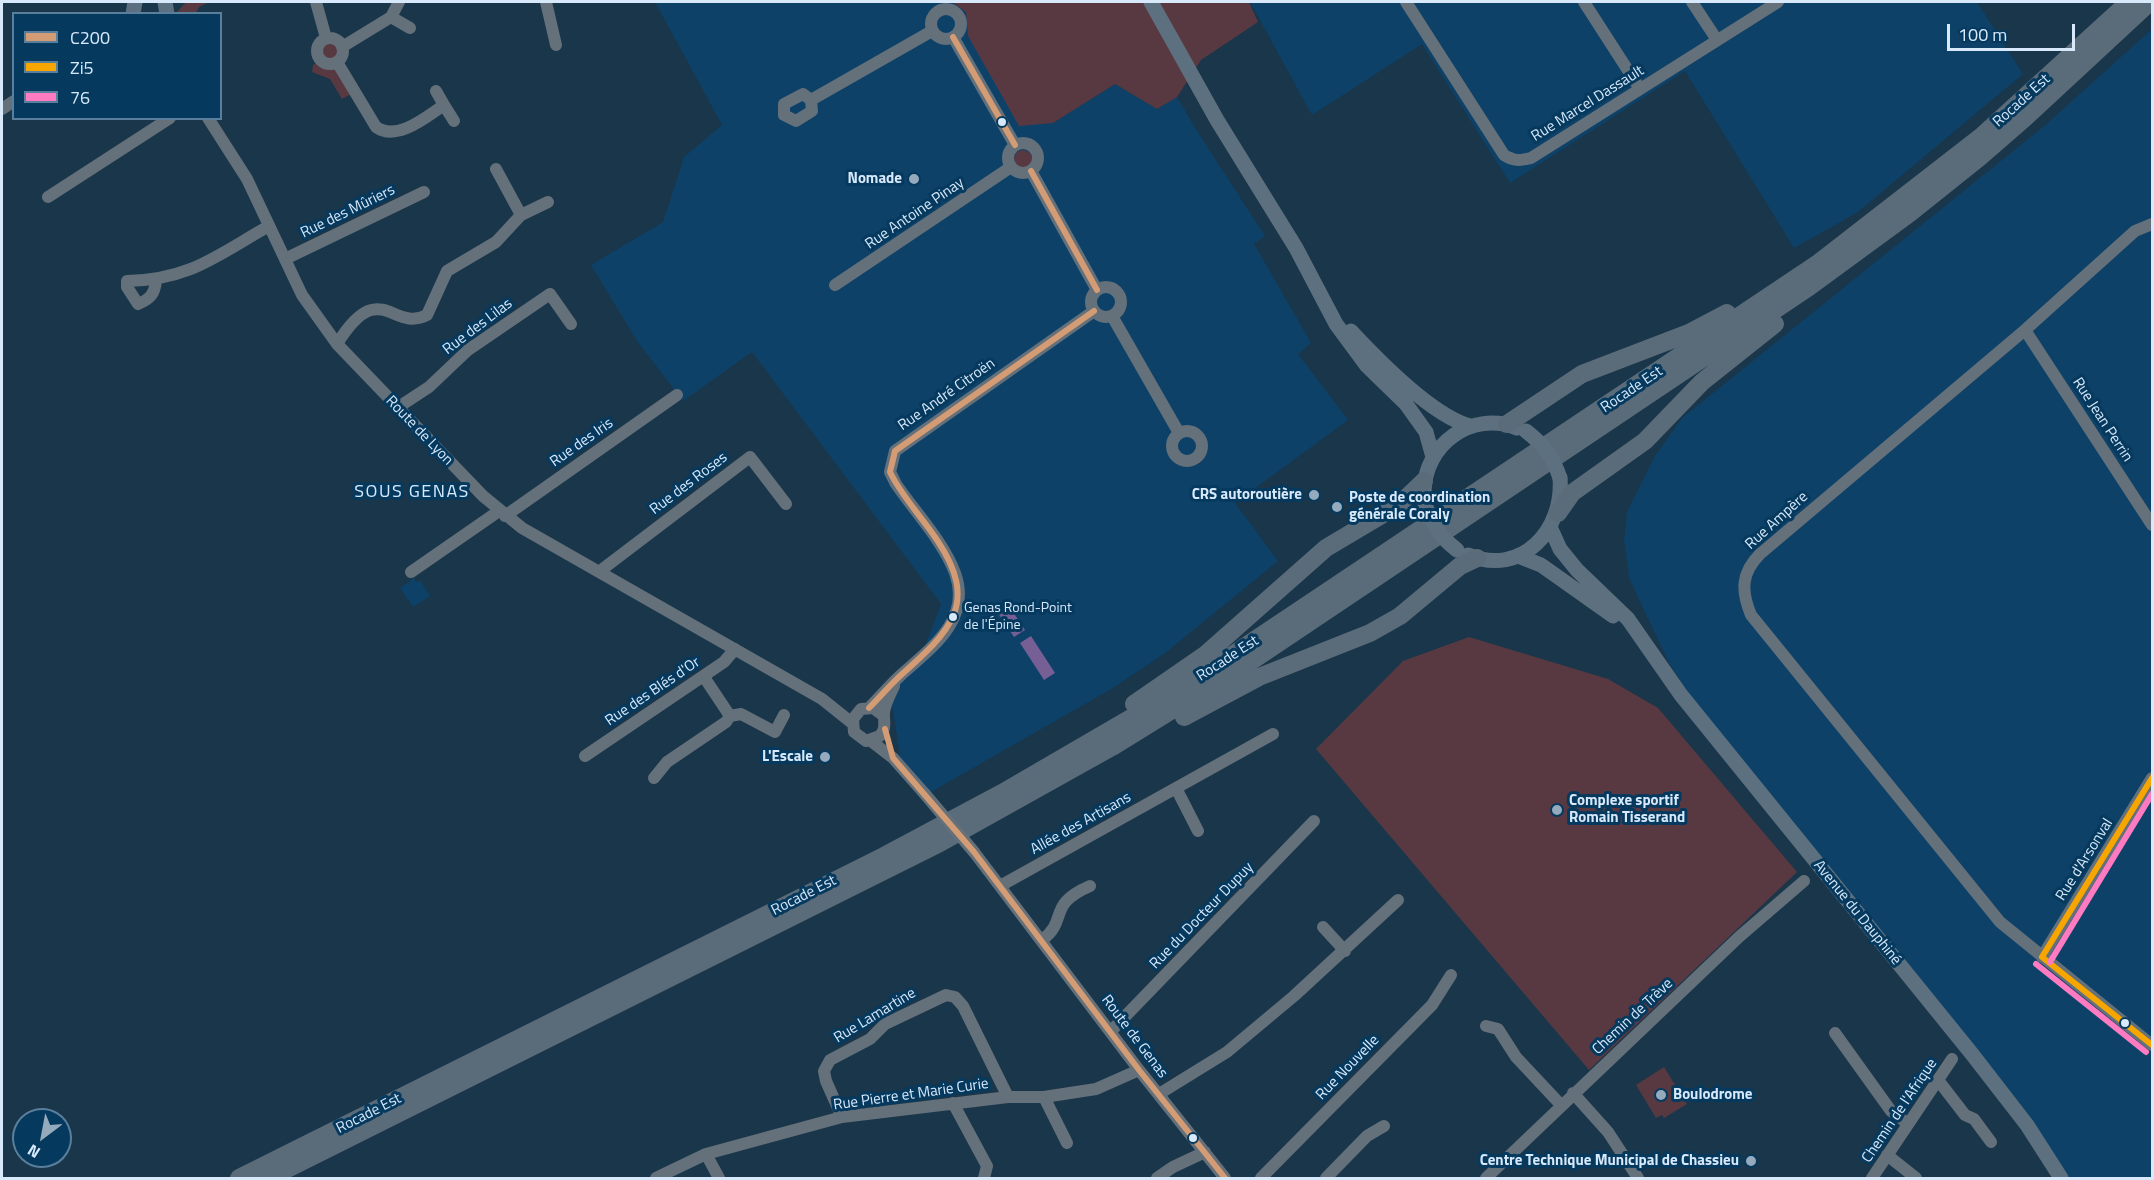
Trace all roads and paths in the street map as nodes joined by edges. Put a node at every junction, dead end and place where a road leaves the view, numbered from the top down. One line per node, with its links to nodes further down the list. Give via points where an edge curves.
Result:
1 (316, 2): 18 (street)
2 (399, 2): 14 (street)
3 (546, 2): 21 (street)
4 (1151, 2): 47 (main road)
5 (1406, 2): 24 (street, Rue Marcel Dassault, via 1504,155 1513,160 1531,158)
6 (1584, 2): 24 (street)
7 (1692, 2): 20 (street)
8 (1778, 2): 20 (street, Rue Marcel Dassault)
9 (2118, 2): 15 (highway)
10 (2150, 2): 12 (highway, Rocade Est)
11 (935, 6): 17 (street); 19 (street, via 958,16 960,30)
12 (2132, 9): 13 (highway); 15 (highway, Rocade Est); 41 (highway, Rocade Est, via 2019,124)
13 (2152, 9)
14 (391, 17): 16 (street); 22 (street)
15 (2106, 24): 43 (highway, Rocade Est, via 1983,135)
16 (410, 28)
17 (932, 31): 19 (street, via 939,38); 26 (street)
18 (326, 38): 22 (street, via 334,39); 23 (street, via 319,43 317,55 325,63)
19 (953, 38): 31 (street)
20 (1717, 40): 24 (street, Rue Marcel Dassault)
21 (556, 45)
22 (342, 47): 23 (street)
23 (337, 62): 27 (street, via 382,131 411,127)
24 (1640, 89)
25 (436, 91): 27 (street)
26 (812, 100)
27 (444, 105): 30 (street)
28 (167, 120): 36 (street)
29 (209, 120): 40 (street, Route de Lyon, via 247,178)
30 (454, 121)
31 (1015, 145): 32 (street, via 1008,155); 34 (street, via 1027,144 1035,149 1038,161)
32 (1011, 167): 34 (street, via 1021,173); 45 (street, Rue Antoine Pinay)
33 (496, 169): 38 (street)
34 (1031, 171): 46 (street)
35 (424, 192): 42 (street, Rue des Mûriers)
36 (48, 197)
37 (548, 202): 38 (street)
38 (521, 214): 52 (street, via 496,242 447,271 427,315 414,319 372,309 352,320)
39 (2152, 224): 51 (street, Rue Ampère, via 2135,231)
40 (269, 226): 42 (street, Route de Lyon); 44 (street, via 202,265)
41 (1857, 253): 62 (highway, via 1848,268 1702,382 1645,441 1572,493); 90 (highway, Rocade Est, via 1256,658)
42 (285, 259): 52 (street, Route de Lyon, via 302,295)
43 (1817, 264): 55 (highway, via 1803,265 1714,321 1582,374); 89 (highway, Rocade Est, via 1251,645 1104,736)
44 (156, 280)
45 (835, 285)
46 (1097, 290): 48 (street, via 1091,302); 49 (street, via 1110,288 1119,295 1120,307)
47 (1321, 293): 56 (main road, via 1384,364 1453,421); 58 (main road, via 1336,324 1367,366 1406,404 1426,432)
48 (1094, 311): 49 (street); 74 (street, Rue André Citroën, via 895,451 890,472 947,556 956,574 958,590 955,617 938,644)
49 (1112, 316): 57 (street)
50 (572, 324): 54 (street, Rue des Lilas, via 550,294 468,350 429,387)
51 (2025, 330): 63 (street, Rue Jean Perrin); 100 (street, Rue Ampère, via 1760,554 1745,577 1743,591 1751,615 1989,909)
52 (337, 344): 54 (street, Route de Lyon)
53 (677, 395): 61 (street, Rue des Iris)
54 (397, 408): 61 (street, Route de Lyon)
55 (1507, 424): 56 (main road, via 1488,422); 62 (main road, bridge, via 1526,431 1548,451 1560,478 1562,496)
56 (1470, 426): 58 (main road, via 1448,438)
57 (1179, 433)
58 (1433, 457): 59 (main road)
59 (1424, 481): 65 (main road, bridge, via 1424,501 1441,537 1457,550); 89 (highway, via 1400,504 1313,558 1188,668 1010,781)
60 (786, 504): 66 (street, Rue des Roses, via 750,457)
61 (502, 513): 66 (street, Route de Lyon); 67 (street, Rue des Iris)
62 (1554, 521): 64 (main road, via 1536,545); 70 (main road, Avenue du Dauphiné, via 1560,549 1628,619)
63 (2152, 525)
64 (1518, 556): 65 (main road); 70 (main road, Avenue du Dauphiné, via 1572,585 1624,624)
65 (1477, 558): 90 (highway, via 1460,566 1400,616 1370,633 1238,687 1039,797)
66 (600, 571): 68 (street, Route de Lyon)
67 (411, 572)
68 (715, 637): 69 (street, Route de Lyon); 72 (street)
69 (735, 649): 71 (street, Route de Lyon); 72 (street, Rue des Blés d'Or)
70 (1650, 650): 136 (main road, Avenue du Dauphiné, via 1681,695 2027,1125)
71 (759, 662): 72 (street, via 749,666 741,661); 75 (street, Route de Lyon)
72 (721, 664): 73 (street, Rue des Blés d'Or)
73 (704, 677): 78 (street); 84 (street, Rue des Blés d'Or)
74 (897, 679): 76 (street, Rue André Citroën); 79 (street)
75 (822, 699): 76 (street, Route de Lyon); 80 (street, Route de Lyon)
76 (865, 708): 79 (street); 80 (street)
77 (784, 715): 78 (street, via 775,732 741,714)
78 (730, 716): 86 (street, via 661,766)
79 (884, 716): 81 (street)
80 (852, 723): 83 (street, via 857,736)
81 (885, 729): 83 (street); 85 (street)
82 (1273, 734): 88 (street, Allée des Artisans)
83 (871, 741): 85 (street)
84 (585, 756)
85 (893, 758): 94 (street, bridge)
86 (654, 778)
87 (2152, 778): 100 (street, Rue d'Arsonval)
88 (1176, 788): 92 (street); 94 (street, Allée des Artisans)
89 (1002, 793): 123 (highway, Rocade Est)
90 (1029, 795): 124 (highway, Rocade Est)
91 (1314, 821): 103 (street, Rue du Docteur Dupuy)
92 (1198, 831)
93 (1804, 881): 109 (street, Chemin de Trève)
94 (1000, 886): 98 (street, Route de Genas)
95 (1090, 886): 98 (street, via 1073,893 1060,905 1053,932)
96 (1398, 900): 99 (street)
97 (1323, 927): 99 (street)
98 (1042, 940): 103 (street, Route de Genas)
99 (1345, 951): 110 (street, via 1227,1052)
100 (2042, 957): 105 (street, Rue Ampère)
101 (1451, 975): 130 (street, Rue Nouvelle, via 1432,1005)
102 (1486, 1026): 114 (street, via 1498,1029 1516,1057)
103 (1111, 1031): 107 (street, Route de Genas)
104 (1835, 1033): 116 (street, via 1891,1112)
105 (2152, 1045)
106 (1952, 1059): 108 (street, Chemin de l'Afrique)
107 (1139, 1071): 110 (street, Route de Genas); 112 (street, Rue Pierre et Marie Curie, via 1096,1089)
108 (1938, 1080): 116 (street, Chemin de l'Afrique); 118 (street)
109 (1573, 1093): 114 (street, Chemin de Trève); 133 (street, via 1608,1131)
110 (1159, 1094): 120 (street, Route de Genas)
111 (1008, 1097): 112 (street, Rue Pierre et Marie Curie); 113 (street, Rue Pierre et Marie Curie); 115 (street, Rue Lamartine, via 963,1006 955,997 946,996 885,1024 870,1039 830,1060 824,1071 826,1082)
112 (1044, 1097): 119 (street)
113 (953, 1102): 115 (street, Rue Pierre et Marie Curie); 127 (street, via 987,1166)
114 (1561, 1105): 132 (street, Chemin de Trève)
115 (842, 1117): 121 (street, Rue Pierre et Marie Curie)
116 (1908, 1124): 122 (street, Chemin de l'Afrique)
117 (1384, 1126): 131 (street, via 1367,1136)
118 (1991, 1142)
119 (1067, 1143)
120 (1205, 1152): 128 (street); 129 (street, Route de Genas)
121 (706, 1154): 125 (street, Rue Pierre et Marie Curie); 126 (street)
122 (1887, 1155): 134 (street, Chemin de l'Afrique); 135 (street)
123 (239, 1179)
124 (269, 1179)
125 (656, 1179)
126 (718, 1179)
127 (984, 1179)
128 (1157, 1179)
129 (1225, 1179)
130 (1261, 1179)
131 (1326, 1179)
132 (1486, 1179)
133 (1638, 1179)
134 (1872, 1179)
135 (1916, 1179)
136 (2061, 1179)

